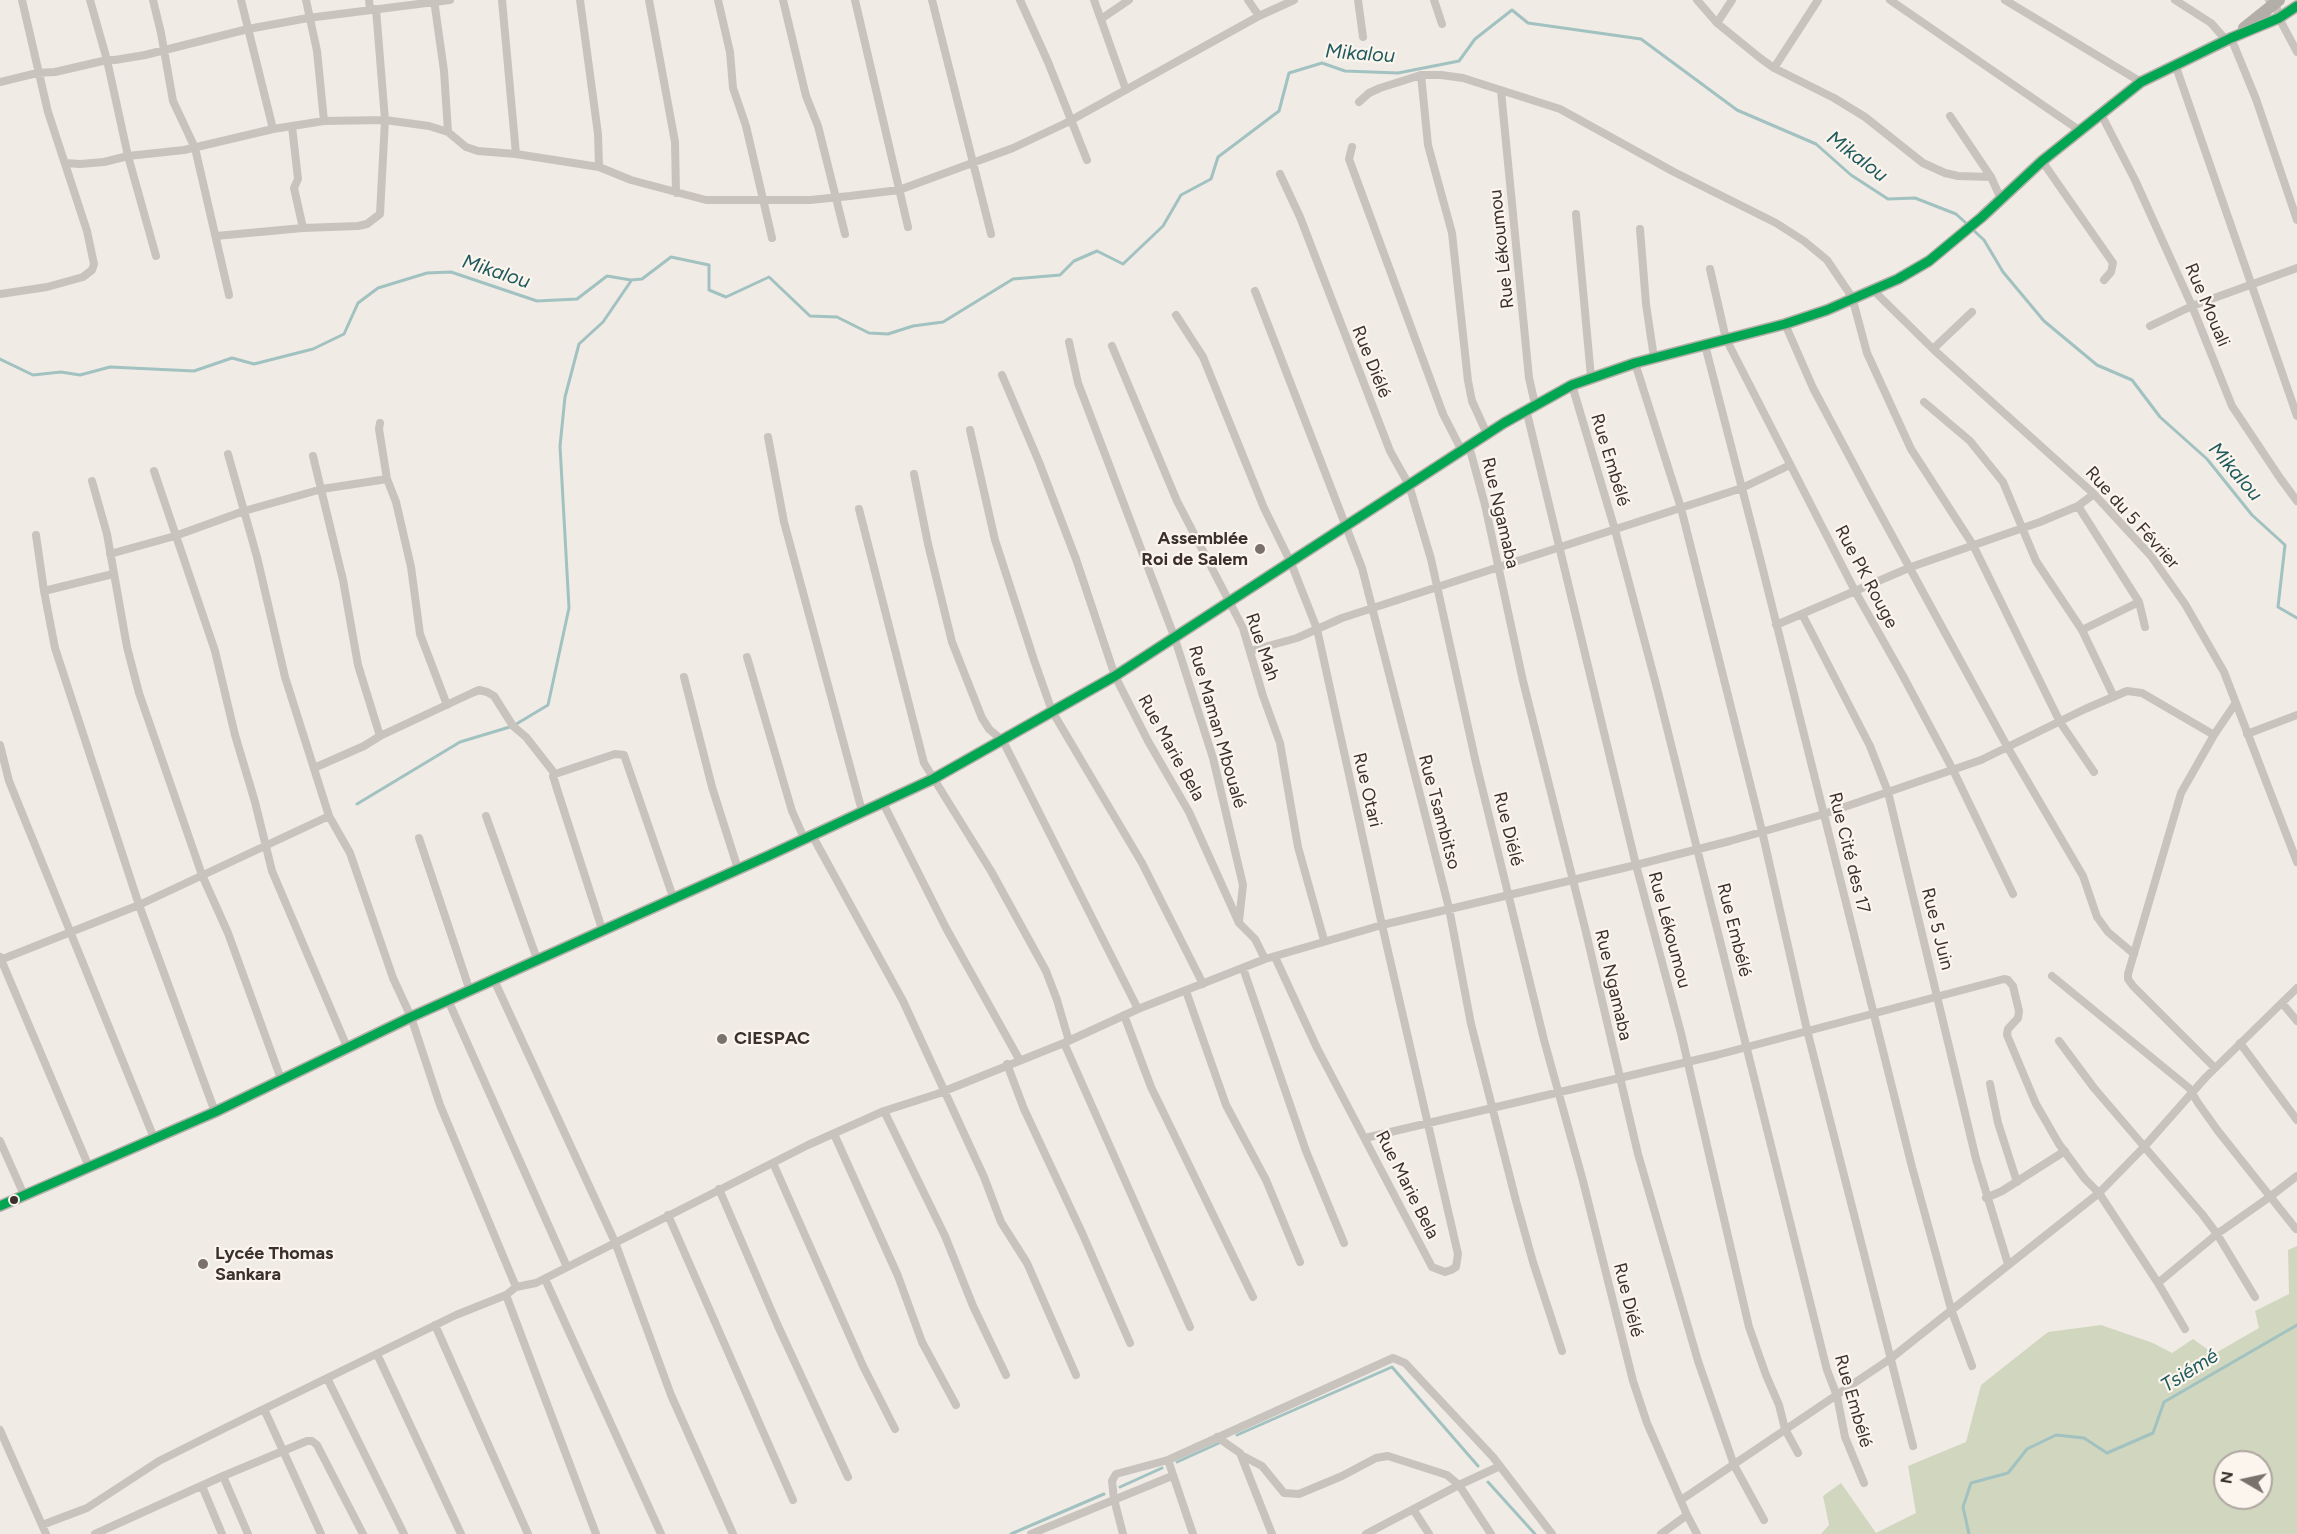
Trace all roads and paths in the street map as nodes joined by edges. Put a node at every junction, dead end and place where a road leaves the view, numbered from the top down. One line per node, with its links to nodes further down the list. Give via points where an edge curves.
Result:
1 (22, 0): 46 (street)
2 (90, 0): 43 (street)
3 (153, 0): 41 (street)
4 (241, 0): 38 (street)
5 (306, 0): 33 (street)
6 (369, 0): 31 (street)
7 (450, 0): 28 (street)
8 (502, 0): 64 (street)
9 (580, 0): 70 (street)
10 (649, 0): 74 (street, via 675,142)
11 (718, 0): 77 (street, via 730,52 733,88)
12 (783, 0): 75 (street, via 806,96)
13 (855, 0): 73 (street)
14 (932, 0): 69 (street)
15 (1020, 0): 57 (street)
16 (1094, 0): 35 (street)
17 (1129, 0): 35 (street)
18 (1248, 0): 32 (street)
19 (1294, 0): 32 (street)
20 (1358, 0): 39 (street)
21 (1434, 0): 37 (street)
22 (1697, 0): 36 (street)
23 (1732, 0): 36 (street)
24 (1818, 0): 45 (street)
25 (1890, 0): 60 (street)
26 (2005, 0): 49 (street)
27 (2175, 0): 40 (street)
28 (434, 1): 31 (street); 61 (street)
29 (2275, 1): 34 (street); 40 (highway)
30 (2297, 6): 34 (highway)
31 (373, 9): 33 (street); 55 (street)
32 (1258, 16): 50 (street)
33 (308, 18): 38 (street); 56 (street, via 317,51)
34 (2279, 18): 40 (highway); 42 (street)
35 (1101, 19): 50 (street)
36 (1717, 23): 45 (street)
37 (1442, 24)
38 (248, 29): 41 (street); 59 (street)
39 (1364, 38)
40 (2228, 39): 44 (highway); 79 (street, via 2260,110)
41 (163, 50): 43 (street); 63 (street, via 173,101)
42 (2297, 52)
43 (107, 60): 46 (street); 65 (street)
44 (2175, 64): 49 (highway); 91 (street)
45 (1774, 68): 72 (street, via 1849,107 1935,170 1958,176)
46 (37, 73): 48 (street); 68 (street)
47 (1421, 75): 51 (street, via 1450,75); 52 (street, via 1380,88); 117 (street, via 1428,145 1452,233 1468,381)
48 (0, 82)
49 (2141, 82): 53 (highway)
50 (1126, 90): 57 (street)
51 (1501, 91): 96 (street, via 1560,109 1796,235 1827,260); 113 (street, Rue Lékoumou)
52 (1359, 102)
53 (2101, 114): 60 (highway); 97 (street, Rue Mouali)
54 (1950, 116): 72 (street)
55 (385, 120): 56 (street); 61 (street); 81 (street, via 380,214 358,226)
56 (324, 121): 58 (street)
57 (1071, 121): 66 (street); 69 (street)
58 (292, 126): 59 (street); 81 (street, via 298,179 294,188)
59 (273, 129): 63 (street)
60 (2079, 130): 67 (highway)
61 (448, 132): 64 (street, via 478,152)
62 (1352, 147): 119 (street, Rue Ngamaba, via 1349,159 1443,414)
63 (195, 148): 65 (street); 85 (street)
64 (516, 154): 70 (street)
65 (128, 156): 68 (street, via 104,162); 87 (street)
66 (1087, 160)
67 (2042, 161): 76 (highway); 90 (street, via 2113,263)
68 (65, 163): 94 (street, via 87,231 92,270 83,277 47,287)
69 (972, 164): 73 (street); 84 (street)
70 (599, 168): 74 (street)
71 (1280, 174): 127 (street, Rue Diélé, via 1390,451)
72 (1991, 177): 76 (street)
73 (899, 190): 75 (street); 80 (street)
74 (676, 193): 77 (street, via 706,200)
75 (837, 198): 77 (street); 83 (street)
76 (2001, 199): 92 (highway, via 1929,261)
77 (765, 200): 86 (street)
78 (1576, 214): 110 (street)
79 (2297, 220)
80 (908, 227)
81 (303, 228): 85 (street)
82 (1640, 229): 107 (street)
83 (845, 234)
84 (991, 234)
85 (216, 236): 95 (street)
86 (772, 238)
87 (156, 256)
88 (2297, 268): 91 (street)
89 (1710, 269): 102 (street, Rue PK Rouge)
90 (2104, 280)
91 (2252, 285): 97 (street); 114 (street)
92 (1872, 289): 96 (highway); 106 (street, Rue du 5 Février)
93 (1255, 291): 136 (street, Rue Tsambitso)
94 (0, 294)
95 (229, 295)
96 (1852, 297): 100 (highway); 141 (street, via 1867,353 1911,449)
97 (2192, 306): 101 (street); 131 (street, Rue Mouali, via 2232,406)
98 (1972, 312): 106 (street)
99 (1176, 315): 144 (street, Rue Otari, via 1203,357 1264,508)
100 (1785, 324): 102 (highway); 145 (street, via 1814,388)
101 (2150, 326)
102 (1726, 339): 104 (highway); 122 (street, Rue PK Rouge)
103 (1069, 342): 159 (street, Rue Maman Mboualé, via 1078,383)
104 (1705, 345): 107 (highway); 128 (street, Rue Cité des 17)
105 (1112, 346): 151 (street, Rue Mah, via 1177,501)
106 (1933, 349): 130 (street, Rue du 5 Février)
107 (1654, 358): 108 (highway)
108 (1635, 363): 110 (highway); 133 (street)
109 (1002, 375): 162 (street, Rue Marie Bela, via 1072,549)
110 (1591, 377): 111 (highway)
111 (1572, 385): 113 (highway); 138 (street, Rue Embélé)
112 (1924, 402): 137 (street, via 1955,427 1992,467 2003,482)
113 (1531, 407): 117 (highway); 142 (street, Rue Lékoumou)
114 (2297, 416)
115 (380, 423): 125 (street)
116 (970, 430): 167 (street, via 995,540)
117 (1487, 434): 119 (highway)
118 (768, 438): 183 (street, via 784,522)
119 (1466, 448): 127 (highway); 146 (street, Rue Ngamaba)
120 (228, 454): 135 (street)
121 (313, 456): 129 (street)
122 (1790, 465): 128 (street); 150 (street, Rue PK Rouge)
123 (154, 471): 140 (street)
124 (914, 474): 173 (street, via 952,642 982,718)
125 (387, 479): 129 (street); 166 (street, via 411,567 420,634)
126 (92, 481): 143 (street)
127 (1409, 485): 136 (highway); 148 (street, Rue Diélé)
128 (1742, 488): 133 (street); 155 (street, Rue Cité des 17)
129 (322, 489): 135 (street); 172 (street, via 358,665)
130 (2094, 494): 132 (street); 165 (street, Rue du 5 Février, via 2151,556 2186,604 2224,672)
131 (2297, 501)
132 (2078, 506): 137 (street); 152 (street)
133 (1682, 508): 138 (street); 187 (street)
134 (859, 509): 180 (street, via 917,740)
135 (244, 511): 140 (street); 176 (street, via 285,677)
136 (1345, 525): 144 (highway); 153 (street, Rue Tsambitso)
137 (2023, 529): 141 (street); 158 (street, via 2036,561)
138 (1615, 530): 142 (street); 191 (street, Rue Embélé)
139 (36, 535): 149 (street)
140 (175, 536): 143 (street); 190 (street, via 215,651)
141 (1973, 545): 145 (street); 169 (street)
142 (1560, 547): 146 (street); 193 (street, Rue Lékoumou)
143 (110, 554): 147 (street)
144 (1291, 563): 151 (highway); 157 (street, Rue Otari)
145 (1911, 567): 150 (street); 175 (street)
146 (1498, 568): 148 (street); 196 (street, Rue Ngamaba)
147 (113, 574): 149 (street); 195 (street, via 139,693)
148 (1438, 588): 153 (street); 198 (street, Rue Diélé)
149 (44, 591): 200 (street, via 55,648)
150 (1855, 591): 154 (street); 177 (street, Rue PK Rouge)
151 (1229, 600): 159 (highway); 160 (street, Rue Mah)
152 (2139, 602): 156 (street); 158 (street)
153 (1372, 608): 157 (street); 201 (street, Rue Tsambitso)
154 (1802, 614): 155 (street); 181 (street, Rue 5 Juin, via 1870,746)
155 (1776, 625): 184 (street, Rue Cité des 17)
156 (2145, 627)
157 (1317, 629): 160 (street); 203 (street, Rue Otari)
158 (2082, 630): 164 (street)
159 (1174, 636): 162 (highway); 202 (street, Rue Maman Mboualé, via 1213,758 1239,865 1243,885)
160 (1250, 651): 206 (street, Rue Mah, via 1280,743 1298,847)
161 (747, 657): 188 (street, via 792,812)
162 (1115, 676): 167 (highway); 202 (street, Rue Marie Bela, via 1189,812)
163 (684, 677): 194 (street)
164 (2114, 697): 169 (street); 171 (street, via 2127,691 2142,693)
165 (2235, 704): 170 (street, Rue du 5 Février); 171 (street)
166 (447, 705): 172 (street); 179 (street, via 479,690 494,696 513,726)
167 (1052, 711): 173 (highway); 215 (street, via 1142,863)
168 (2297, 715): 170 (street)
169 (2060, 722): 175 (street); 178 (street)
170 (2247, 734): 192 (street, Rue du 5 Février)
171 (2214, 735): 207 (street, via 2181,794)
172 (380, 736): 176 (street)
173 (1003, 741): 180 (highway); 222 (street)
174 (0, 745): 205 (street, via 9,782)
175 (2007, 748): 177 (street); 207 (street, via 2083,876 2097,917)
176 (314, 768): 185 (street)
177 (1953, 770): 181 (street); 197 (street, Rue PK Rouge)
178 (2094, 772)
179 (555, 774): 199 (street, via 624,754); 204 (street)
180 (933, 778): 182 (highway); 229 (street, via 991,871 1046,971)
181 (1888, 792): 184 (street); 219 (street, Rue 5 Juin)
182 (882, 801): 183 (highway); 233 (street, via 946,928)
183 (862, 811): 188 (highway)
184 (1824, 814): 187 (street); 223 (street, Rue Cité des 17)
185 (329, 816): 190 (street); 225 (street, via 350,853 393,978)
186 (486, 816): 210 (street)
187 (1762, 831): 191 (street); 227 (street)
188 (808, 836): 194 (highway); 240 (street, via 903,1001)
189 (419, 838): 217 (street)
190 (264, 846): 195 (street); 232 (street)
191 (1699, 850): 193 (street); 231 (street, Rue Embélé)
192 (2297, 862)
193 (1636, 865): 196 (street); 234 (street, Rue Lékoumou)
194 (738, 869): 199 (highway)
195 (202, 874): 200 (street); 238 (street, via 228,933)
196 (1573, 880): 198 (street); 237 (street, Rue Ngamaba)
197 (2013, 894)
198 (1509, 895): 201 (street); 241 (street, Rue Diélé)
199 (673, 897): 204 (highway)
200 (140, 905): 205 (street); 245 (street)
201 (1449, 908): 203 (street); 243 (street, Rue Tsambitso, via 1471,1024)
202 (1239, 923): 211 (street, Rue Marie Bela, via 1255,939)
203 (1382, 925): 206 (street); 247 (street, Rue Otari)
204 (602, 929): 210 (highway)
205 (69, 934): 209 (street); 249 (street)
206 (1324, 940): 208 (street)
207 (2134, 954): 236 (street, via 2128,974 2130,983)
208 (1275, 957): 211 (street); 250 (street, Rue Marie Bela)
209 (0, 959): 255 (street)
210 (537, 959): 214 (highway)
211 (1265, 959): 212 (street)
212 (1243, 968): 215 (street); 268 (street, via 1306,1151)
213 (2052, 976): 242 (street)
214 (494, 980): 217 (highway); 267 (street)
215 (1203, 984): 218 (street)
216 (2297, 988): 221 (street)
217 (470, 991): 220 (highway)
218 (1186, 991): 222 (street); 269 (street, via 1226,1105 1266,1180)
219 (1938, 995): 223 (street); 253 (street, via 1998,979 2011,982 2019,1015 2007,1035 2036,1104); 262 (street, Rue 5 Juin)
220 (448, 1000): 225 (highway); 271 (street)
221 (2282, 1004): 226 (street); 230 (street)
222 (1138, 1009): 224 (street)
223 (1874, 1013): 227 (street); 279 (street, Rue Cité des 17)
224 (1124, 1015): 229 (street); 277 (street, via 1151,1088)
225 (411, 1017): 232 (highway); 275 (street, via 440,1105)
226 (2297, 1021)
227 (1807, 1030): 231 (street); 286 (street)
228 (2058, 1041): 252 (street)
229 (1066, 1042): 233 (street); 281 (street)
230 (2240, 1043): 236 (street); 246 (street)
231 (1747, 1046): 234 (street); 291 (street, Rue Embélé, via 1827,1370)
232 (347, 1047): 238 (highway)
233 (1019, 1059): 235 (street)
234 (1687, 1061): 237 (street); 295 (street, Rue Lékoumou, via 1749,1327)
235 (1007, 1064): 240 (street); 283 (street)
236 (2215, 1068): 242 (street)
237 (1620, 1077): 241 (street); 303 (street, Rue Ngamaba, via 1665,1251)
238 (281, 1079): 245 (highway)
239 (1990, 1084): 257 (street)
240 (945, 1090): 244 (street); 289 (street, via 1001,1222 1027,1263)
241 (1559, 1091): 243 (street); 313 (street, Rue Diélé, via 1633,1381)
242 (2192, 1092): 252 (street); 261 (street)
243 (1494, 1108): 247 (street); 284 (street, Rue Tsambitso, via 1533,1262)
244 (884, 1111): 248 (street); 288 (street)
245 (215, 1112): 249 (highway)
246 (2297, 1120)
247 (1429, 1124): 250 (street); 272 (street, Rue Otari, via 1458,1260 1456,1267 1445,1272)
248 (834, 1134): 254 (street); 292 (street, via 898,1276 922,1342)
249 (154, 1138): 255 (highway)
250 (1365, 1138): 272 (street, Rue Marie Bela)
251 (0, 1141): 260 (street)
252 (2144, 1147): 259 (street); 266 (street)
253 (2065, 1151): 257 (street); 259 (street)
254 (773, 1163): 258 (street); 294 (street)
255 (89, 1167): 260 (highway)
256 (2297, 1176): 261 (street)
257 (2017, 1182): 262 (street)
258 (719, 1190): 264 (street); 307 (street)
259 (2099, 1193): 270 (street); 274 (street)
260 (24, 1195): 263 (highway)
261 (2271, 1197): 265 (street); 266 (street)
262 (1986, 1198): 270 (street, Rue 5 Juin)
263 (0, 1206)
264 (668, 1215): 267 (street); 312 (street)
265 (2296, 1229)
266 (2217, 1234): 274 (street); 278 (street)
267 (615, 1242): 271 (street); 330 (street, via 671,1395)
268 (1344, 1244)
269 (1300, 1262)
270 (2008, 1264): 279 (street)
271 (567, 1267): 273 (street)
272 (1432, 1267)
273 (545, 1279): 275 (street); 329 (street)
274 (2158, 1283): 282 (street)
275 (516, 1287): 276 (street)
276 (506, 1295): 280 (street); 328 (street)
277 (1253, 1297)
278 (2255, 1297)
279 (1951, 1309): 286 (street); 287 (street, Rue Cité des 17)
280 (435, 1325): 285 (street); 327 (street)
281 (1190, 1327)
282 (2185, 1329)
283 (1130, 1343)
284 (1562, 1351)
285 (377, 1354): 290 (street); 326 (street)
286 (1890, 1359): 291 (street); 298 (street)
287 (1972, 1366)
288 (1006, 1375)
289 (1076, 1375)
290 (327, 1378): 293 (street); 325 (street)
291 (1837, 1396): 295 (street); 308 (street, Rue Embélé, via 1845,1437)
292 (956, 1405)
293 (264, 1409): 299 (street); 317 (street, via 159,1461 87,1508)
294 (895, 1429)
295 (1785, 1429): 300 (street, Rue Lékoumou); 303 (street)
296 (0, 1430): 317 (street)
297 (1217, 1437): 301 (street); 302 (street); 304 (street, via 1393,1358 1405,1363)
298 (1913, 1446)
299 (283, 1450): 305 (street); 323 (street); 324 (street, via 307,1441 317,1445)
300 (1798, 1453)
301 (1240, 1455): 309 (street, via 1262,1466 1284,1493 1299,1494 1388,1456 1447,1475); 334 (street)
302 (1168, 1460): 306 (street); 311 (street, via 1116,1474 1112,1481)
303 (1734, 1465): 313 (street); 316 (street, Rue Ngamaba)
304 (1500, 1466): 309 (street); 338 (street)
305 (222, 1476): 310 (street); 322 (street)
306 (1172, 1476): 311 (street); 333 (street)
307 (848, 1477)
308 (1864, 1483)
309 (1459, 1485): 314 (street); 337 (street)
310 (202, 1486): 320 (street); 321 (street)
311 (1114, 1499): 318 (street); 332 (street)
312 (793, 1500)
313 (1681, 1500): 315 (street, Rue Diélé)
314 (1413, 1509): 335 (street); 336 (street)
315 (1687, 1515): 339 (street); 340 (street, Rue Diélé)
316 (1764, 1520)
317 (42, 1525): 319 (street)
318 (1052, 1530): 331 (street)
319 (46, 1534)
320 (95, 1534)
321 (222, 1534)
322 (248, 1534)
323 (321, 1534)
324 (363, 1534)
325 (404, 1534)
326 (461, 1534)
327 (528, 1534)
328 (596, 1534)
329 (661, 1534)
330 (733, 1534)
331 (1031, 1534)
332 (1123, 1534)
333 (1193, 1534)
334 (1272, 1534)
335 (1366, 1534)
336 (1429, 1534)
337 (1491, 1534)
338 (1552, 1534)
339 (1661, 1534)
340 (1697, 1534)

